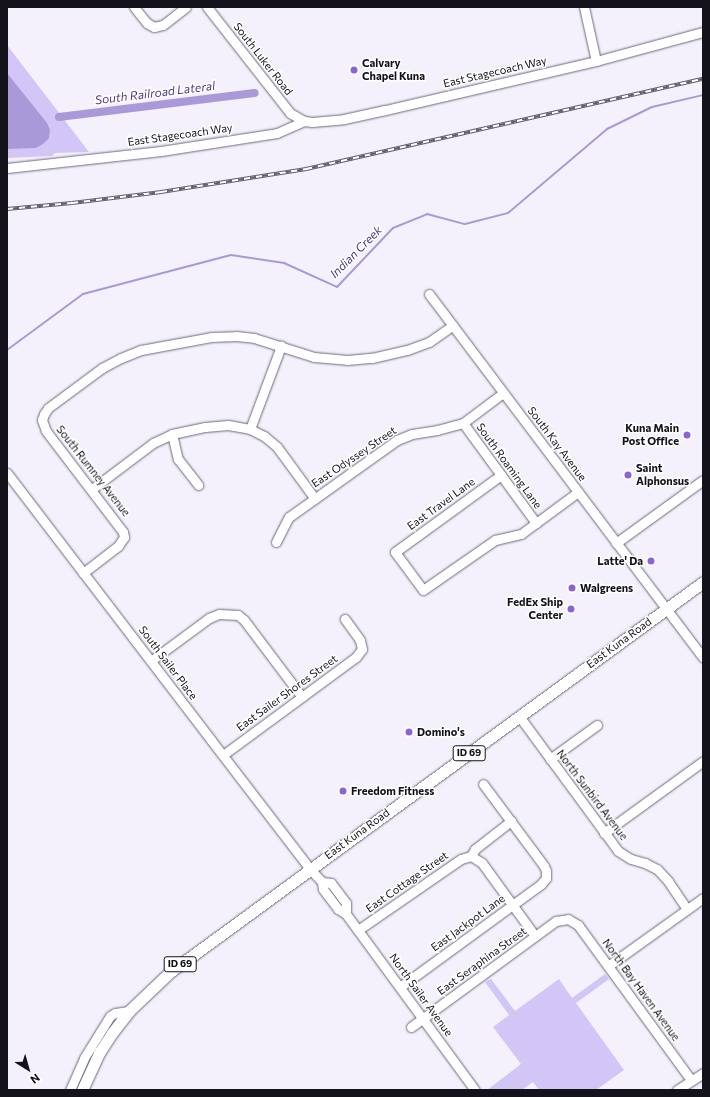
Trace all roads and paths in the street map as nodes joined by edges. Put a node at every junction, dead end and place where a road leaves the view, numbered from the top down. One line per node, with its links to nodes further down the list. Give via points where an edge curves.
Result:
1 (134, 7): 2 (street, via 146,23 154,27 163,25)
2 (186, 7)
3 (207, 7): 7 (street, South Luker Road, via 290,113)
4 (584, 7): 6 (street)
5 (703, 32): 6 (street, East Stagecoach Way)
6 (596, 61): 7 (street, East Stagecoach Way, via 344,119)
7 (304, 121): 8 (street, East Stagecoach Way, via 277,133 161,151)
8 (7, 168)
9 (429, 294): 10 (street, South Kay Avenue)
10 (453, 326): 11 (street, via 429,342 372,358 347,360 314,357); 12 (street, South Kay Avenue)
11 (281, 346): 14 (street); 20 (street, South Rumney Avenue, via 236,336 211,337 140,350 102,368 48,408 42,420 46,431)
12 (503, 393): 13 (street, East Odyssey Street); 21 (street, South Kay Avenue)
13 (463, 423): 17 (street, South Roaming Lane); 22 (street, East Odyssey Street, via 412,434 398,440)
14 (250, 429): 15 (street, via 228,425); 22 (street, via 277,447)
15 (172, 434): 19 (street, via 178,458); 20 (street, via 153,443)
16 (7, 472): 26 (street, South Sailer Place)
17 (501, 475): 23 (street, South Roaming Lane); 23 (street, East Travel Lane, via 395,552 423,590 494,540 521,534)
18 (703, 480): 25 (street)
19 (198, 486)
20 (92, 489): 26 (street, South Rumney Avenue, via 120,526 124,537 118,546)
21 (578, 492): 23 (street); 25 (street, South Kay Avenue)
22 (315, 499): 24 (street, East Odyssey Street, via 289,517)
23 (536, 523)
24 (276, 542)
25 (616, 543): 28 (street, South Kay Avenue)
26 (83, 573): 31 (street, South Sailer Place)
27 (703, 582): 28 (main road, ID 69)
28 (665, 609): 30 (street, South Kay Avenue); 33 (main road, East Kuna Road / ID 69)
29 (345, 620): 32 (street, East Sailer Shores Street, via 360,640 362,649 356,657)
30 (703, 657)
31 (152, 660): 32 (street, via 209,618 219,614 238,615); 35 (street, South Sailer Place)
32 (302, 697): 35 (street, East Sailer Shores Street)
33 (519, 716): 36 (street, North Sunbird Avenue); 42 (main road, East Kuna Road / ID 69)
34 (597, 725): 36 (street)
35 (223, 755): 42 (street, South Sailer Place)
36 (550, 759): 40 (street, North Sunbird Avenue)
37 (703, 761): 40 (street)
38 (483, 784): 39 (street)
39 (511, 821): 41 (street, via 475,849); 44 (street, East Jackpot Lane, via 544,866 546,876 541,884)
40 (604, 833): 45 (street, North Sunbird Avenue, via 625,856 657,869)
41 (471, 856): 44 (street, via 480,861); 47 (street, East Cottage Street, via 461,859)
42 (310, 869): 47 (street, North Sailer Avenue, via 322,882 323,889 338,909 346,914); 51 (main road, East Kuna Road / ID 69, via 170,972)
43 (703, 898): 45 (street)
44 (513, 905): 48 (street); 50 (street, East Jackpot Lane)
45 (687, 909): 49 (street)
46 (568, 919): 48 (street, East Seraphina Street, via 556,921); 49 (street, North Bay Haven Avenue, via 578,924)
47 (358, 930): 50 (street, North Sailer Avenue)
48 (536, 936): 52 (street, East Seraphina Street)
49 (608, 966): 55 (street, North Bay Haven Avenue)
50 (400, 987): 52 (street, North Sailer Avenue)
51 (129, 1011): 56 (street, via 110,1016 84,1058); 57 (main road, East Kuna Road / ID 69, via 99,1054)
52 (423, 1018): 53 (street, East Seraphina Street); 58 (street, North Sailer Avenue)
53 (411, 1027)
54 (703, 1073): 55 (street)
55 (691, 1080): 59 (street)
56 (70, 1090)
57 (82, 1090)
58 (475, 1090)
59 (677, 1090)

